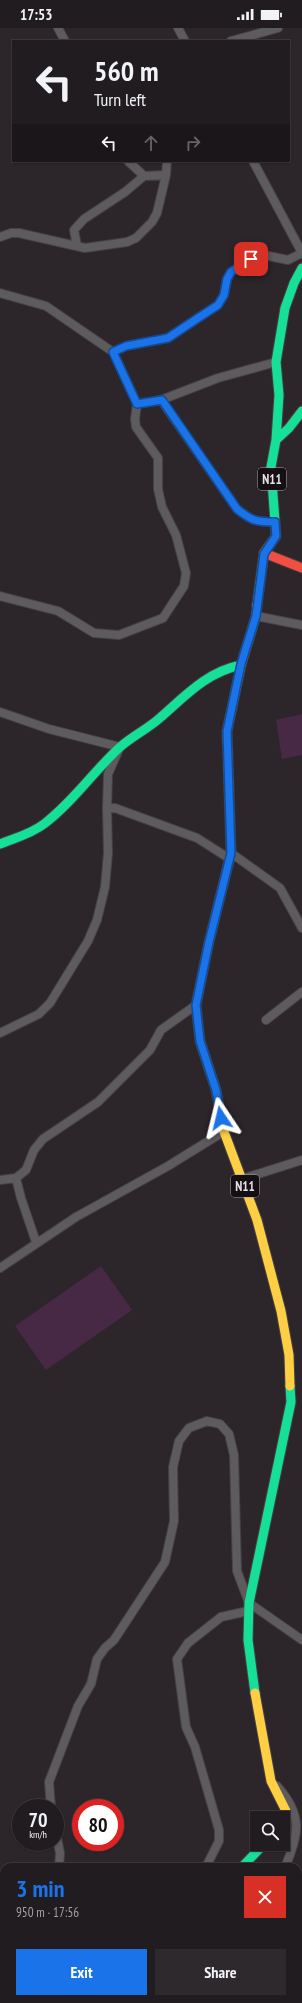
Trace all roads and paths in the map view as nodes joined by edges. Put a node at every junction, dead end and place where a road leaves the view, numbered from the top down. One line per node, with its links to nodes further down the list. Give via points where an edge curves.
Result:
1 (58, 28): 4 (street)
2 (178, 28): 5 (street)
3 (278, 28): 6 (street)
4 (65, 40)
5 (184, 40)
6 (235, 40)
7 (129, 162): 11 (street)
8 (167, 162): 10 (street)
9 (254, 162): 16 (street, via 302,253 288,260 259,254 231,272 218,305 168,338 126,346)
10 (166, 175): 11 (street); 13 (street, via 157,213 136,238 127,242 85,248)
11 (144, 176): 13 (street, via 81,221 74,230)
12 (0, 238): 13 (street, via 19,233)
13 (77, 246)
14 (302, 268): 17 (main road, via 285,308)
15 (0, 293): 16 (street, via 46,306)
16 (113, 352): 19 (street)
17 (276, 362): 18 (street, via 218,378); 21 (main road, via 279,395)
18 (162, 400): 19 (street); 22 (street, via 237,509 256,522)
19 (137, 404): 25 (street, via 136,427 158,458 158,489 162,507 176,535 186,573 184,586 163,618 119,635 94,633 58,611)
20 (302, 411): 21 (main road)
21 (276, 440): 22 (main road, N11, via 271,467)
22 (275, 522): 23 (main road, N11, via 276,536)
23 (264, 554): 24 (main road); 26 (main road, N11)
24 (302, 568)
25 (0, 596)
26 (256, 616): 27 (street); 28 (main road, N11)
27 (302, 624)
28 (241, 664): 30 (main road, via 227,666 199,684 151,726); 33 (main road, N11, via 227,731)
29 (0, 712): 30 (street, via 49,729)
30 (120, 747): 31 (street, via 108,774); 32 (main road, via 58,812 26,835)
31 (107, 809): 33 (street, via 115,808 197,838); 38 (street, via 108,853 105,887 97,920 88,941 50,1003 39,1014)
32 (0, 844)
33 (231, 856): 34 (street, via 280,888); 36 (main road, N11)
34 (302, 928)
35 (302, 992): 37 (street)
36 (196, 1005): 39 (main road, N11, via 200,1041 216,1090); 41 (street, via 161,1030 150,1050 98,1102 43,1139 34,1150 26,1170)
37 (266, 1020)
38 (0, 1033)
39 (223, 1132): 42 (main road, N11); 44 (street)
40 (302, 1160): 42 (street)
41 (16, 1178): 43 (street); 44 (street)
42 (242, 1179): 46 (main road, N11, via 257,1220 281,1311 289,1355 291,1402)
43 (0, 1180)
44 (36, 1242): 45 (street)
45 (0, 1268)
46 (249, 1607): 47 (street); 48 (main road, N11, via 249,1647); 49 (street, via 237,1571 234,1456 229,1434 220,1424 207,1421 189,1428 179,1441 174,1467 174,1521 165,1562 114,1640 97,1659 91,1684 78,1706 49,1782); 54 (street, via 222,1617 188,1643 177,1659 186,1727 195,1747 219,1830 219,1841)
47 (302, 1640)
48 (271, 1781): 50 (main road, N11); 56 (street, via 286,1794 296,1810 300,1825)
49 (51, 1799)
50 (286, 1811)
51 (59, 1851): 53 (street)
52 (257, 1851): 55 (main road)
53 (59, 1863)
54 (208, 1863)
55 (246, 1863)
56 (287, 1863)

